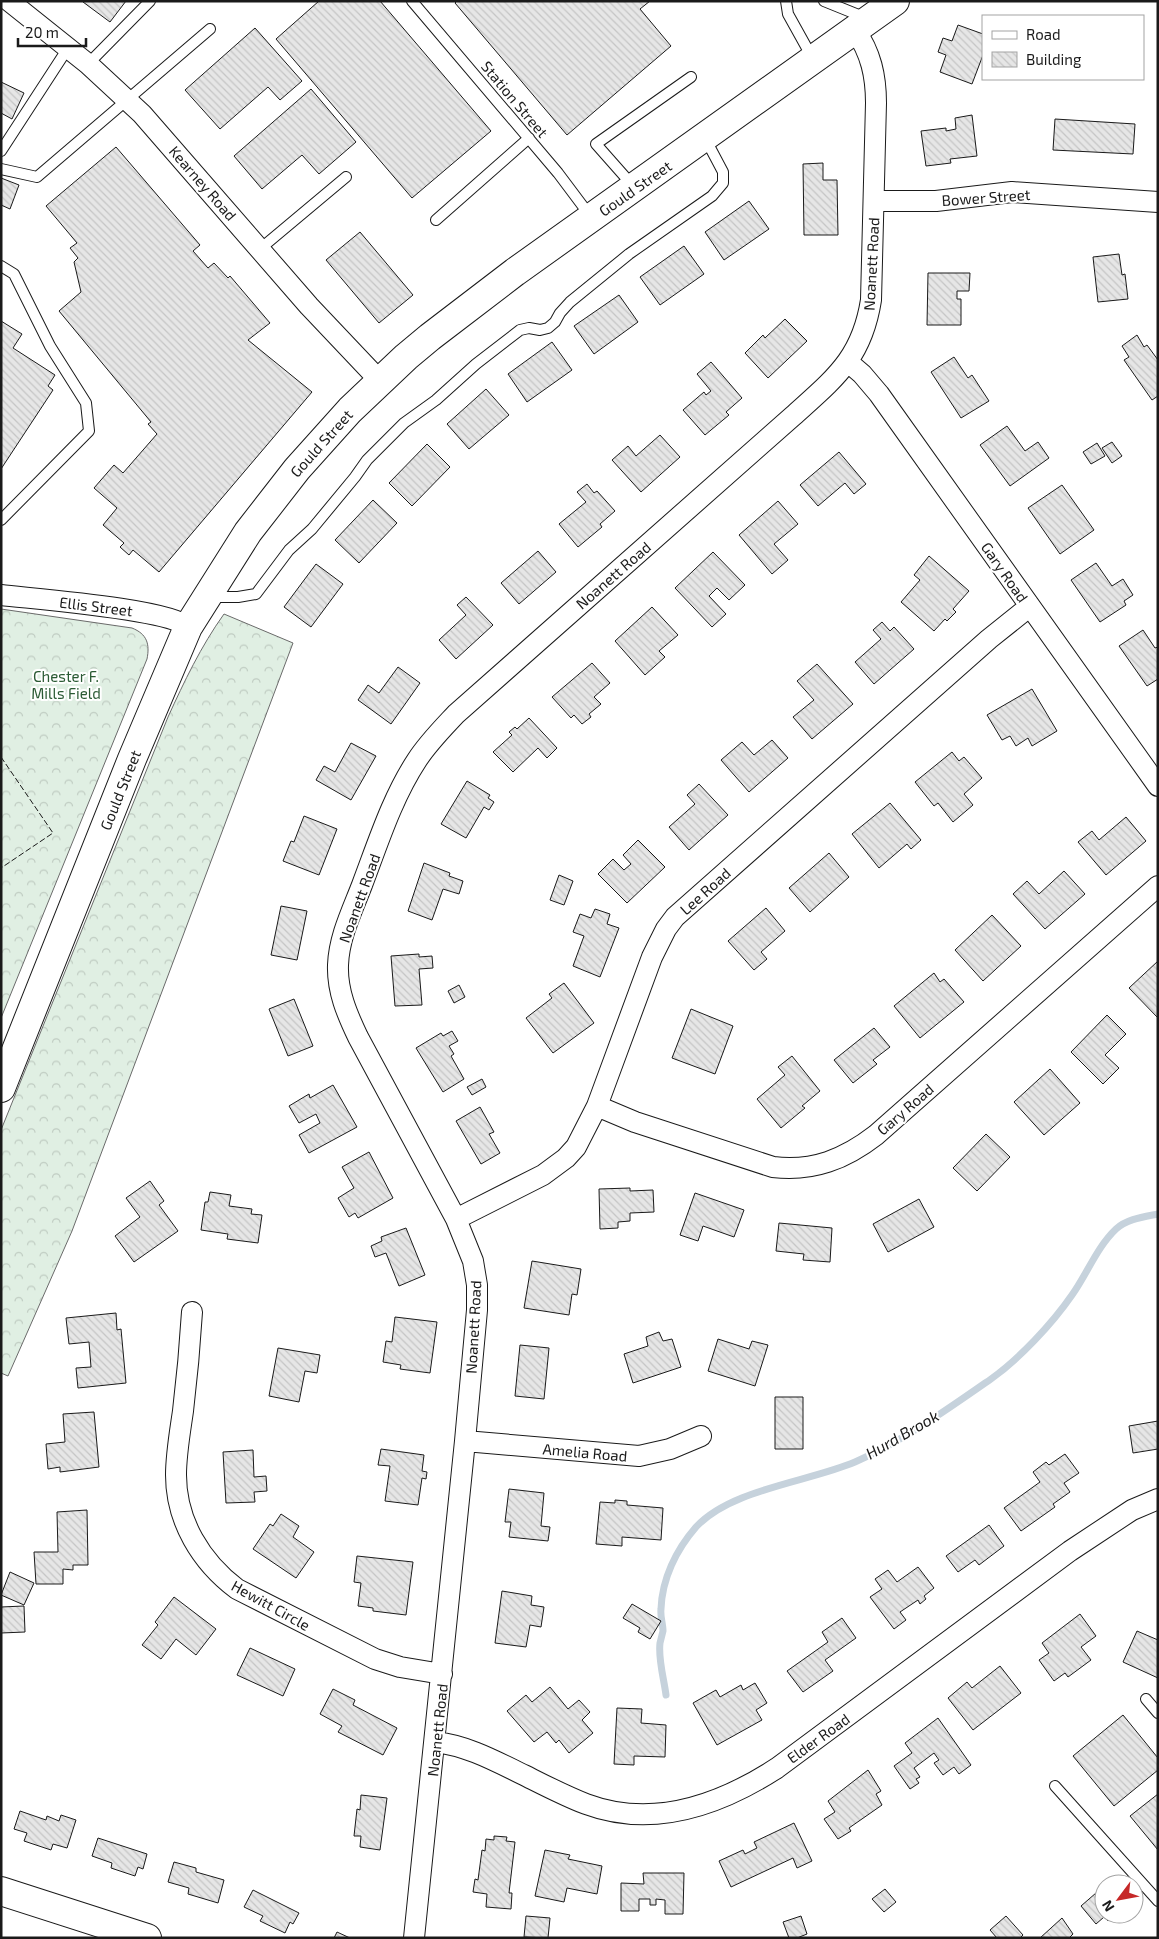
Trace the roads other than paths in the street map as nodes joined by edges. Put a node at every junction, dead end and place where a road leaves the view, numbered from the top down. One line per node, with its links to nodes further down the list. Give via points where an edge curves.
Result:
1 (9, 1): 9 (street, Kearney Road)
2 (150, 1): 11 (lane)
3 (412, 1): 14 (lane, Station Street)
4 (786, 1): 10 (lane, via 788,14)
5 (824, 1): 7 (lane)
6 (895, 1): 7 (main road, Gould Street)
7 (862, 25): 10 (main road, Gould Street); 20 (street, Noanett Road, via 874,74 876,103)
8 (210, 29): 13 (lane)
9 (68, 48): 11 (street, Kearney Road); 16 (lane)
10 (813, 60): 15 (main road, Gould Street)
11 (88, 64): 13 (street, Kearney Road)
12 (691, 77): 19 (lane, via 596,144)
13 (127, 100): 17 (lane, via 37,177); 24 (street, Kearney Road)
14 (529, 138): 22 (lane, Station Street); 23 (lane)
15 (705, 138): 19 (main road, Gould Street); 30 (lane, via 723,172 723,183 712,196 570,302 548,328 520,330 404,423 367,460 312,529 289,550 256,594)
16 (1, 151)
17 (1, 169)
18 (346, 177): 24 (lane)
19 (635, 187): 22 (main road, Gould Street)
20 (874, 201): 21 (street, Bower Street, via 936,201 1018,192); 26 (street, Noanett Road, via 871,300 866,327)
21 (1158, 202)
22 (591, 218): 27 (main road, Gould Street, via 430,337)
23 (436, 220)
24 (260, 249): 27 (street, Kearney Road)
25 (1, 266): 28 (lane, via 14,274 50,346 86,403 88,431)
26 (848, 362): 31 (street, Gary Road, via 878,394); 37 (street, Noanett Road, via 794,416 456,714 421,754 399,792 347,924 340,952 339,980 351,1023)
27 (380, 381): 30 (main road, Gould Street, via 324,437 279,492 248,532)
28 (1, 520)
29 (1, 595): 32 (street, Ellis Street, via 136,611 171,618)
30 (208, 597): 32 (main road, Gould Street)
31 (1029, 606): 33 (street, Gary Road); 36 (street, Lee Road, via 675,918 652,957)
32 (188, 627): 35 (main road, Gould Street)
33 (1158, 786)
34 (1158, 886): 36 (street, Gary Road, via 876,1135 833,1161 814,1167 773,1167)
35 (1, 1088)
36 (596, 1106): 37 (street, Lee Road, via 576,1147 555,1167)
37 (456, 1219): 40 (street, Noanett Road, via 473,1260 477,1291)
38 (192, 1312): 42 (street, Hewitt Circle, via 176,1476 180,1508 197,1547 226,1581 249,1596 374,1658 400,1667)
39 (701, 1436): 40 (street, Amelia Road, via 670,1449 639,1456)
40 (465, 1441): 42 (street, Noanett Road)
41 (1158, 1499): 45 (street, Elder Road, via 1125,1515 1070,1551 776,1768 737,1791 700,1807 648,1814 602,1809 570,1798 475,1752)
42 (442, 1674): 45 (street, Noanett Road)
43 (1146, 1699): 44 (lane)
44 (1158, 1712)
45 (436, 1742): 50 (street, Noanett Road)
46 (1055, 1786): 48 (lane)
47 (1, 1891): 49 (main road)
48 (1158, 1901)
49 (147, 1938)
50 (414, 1938)

